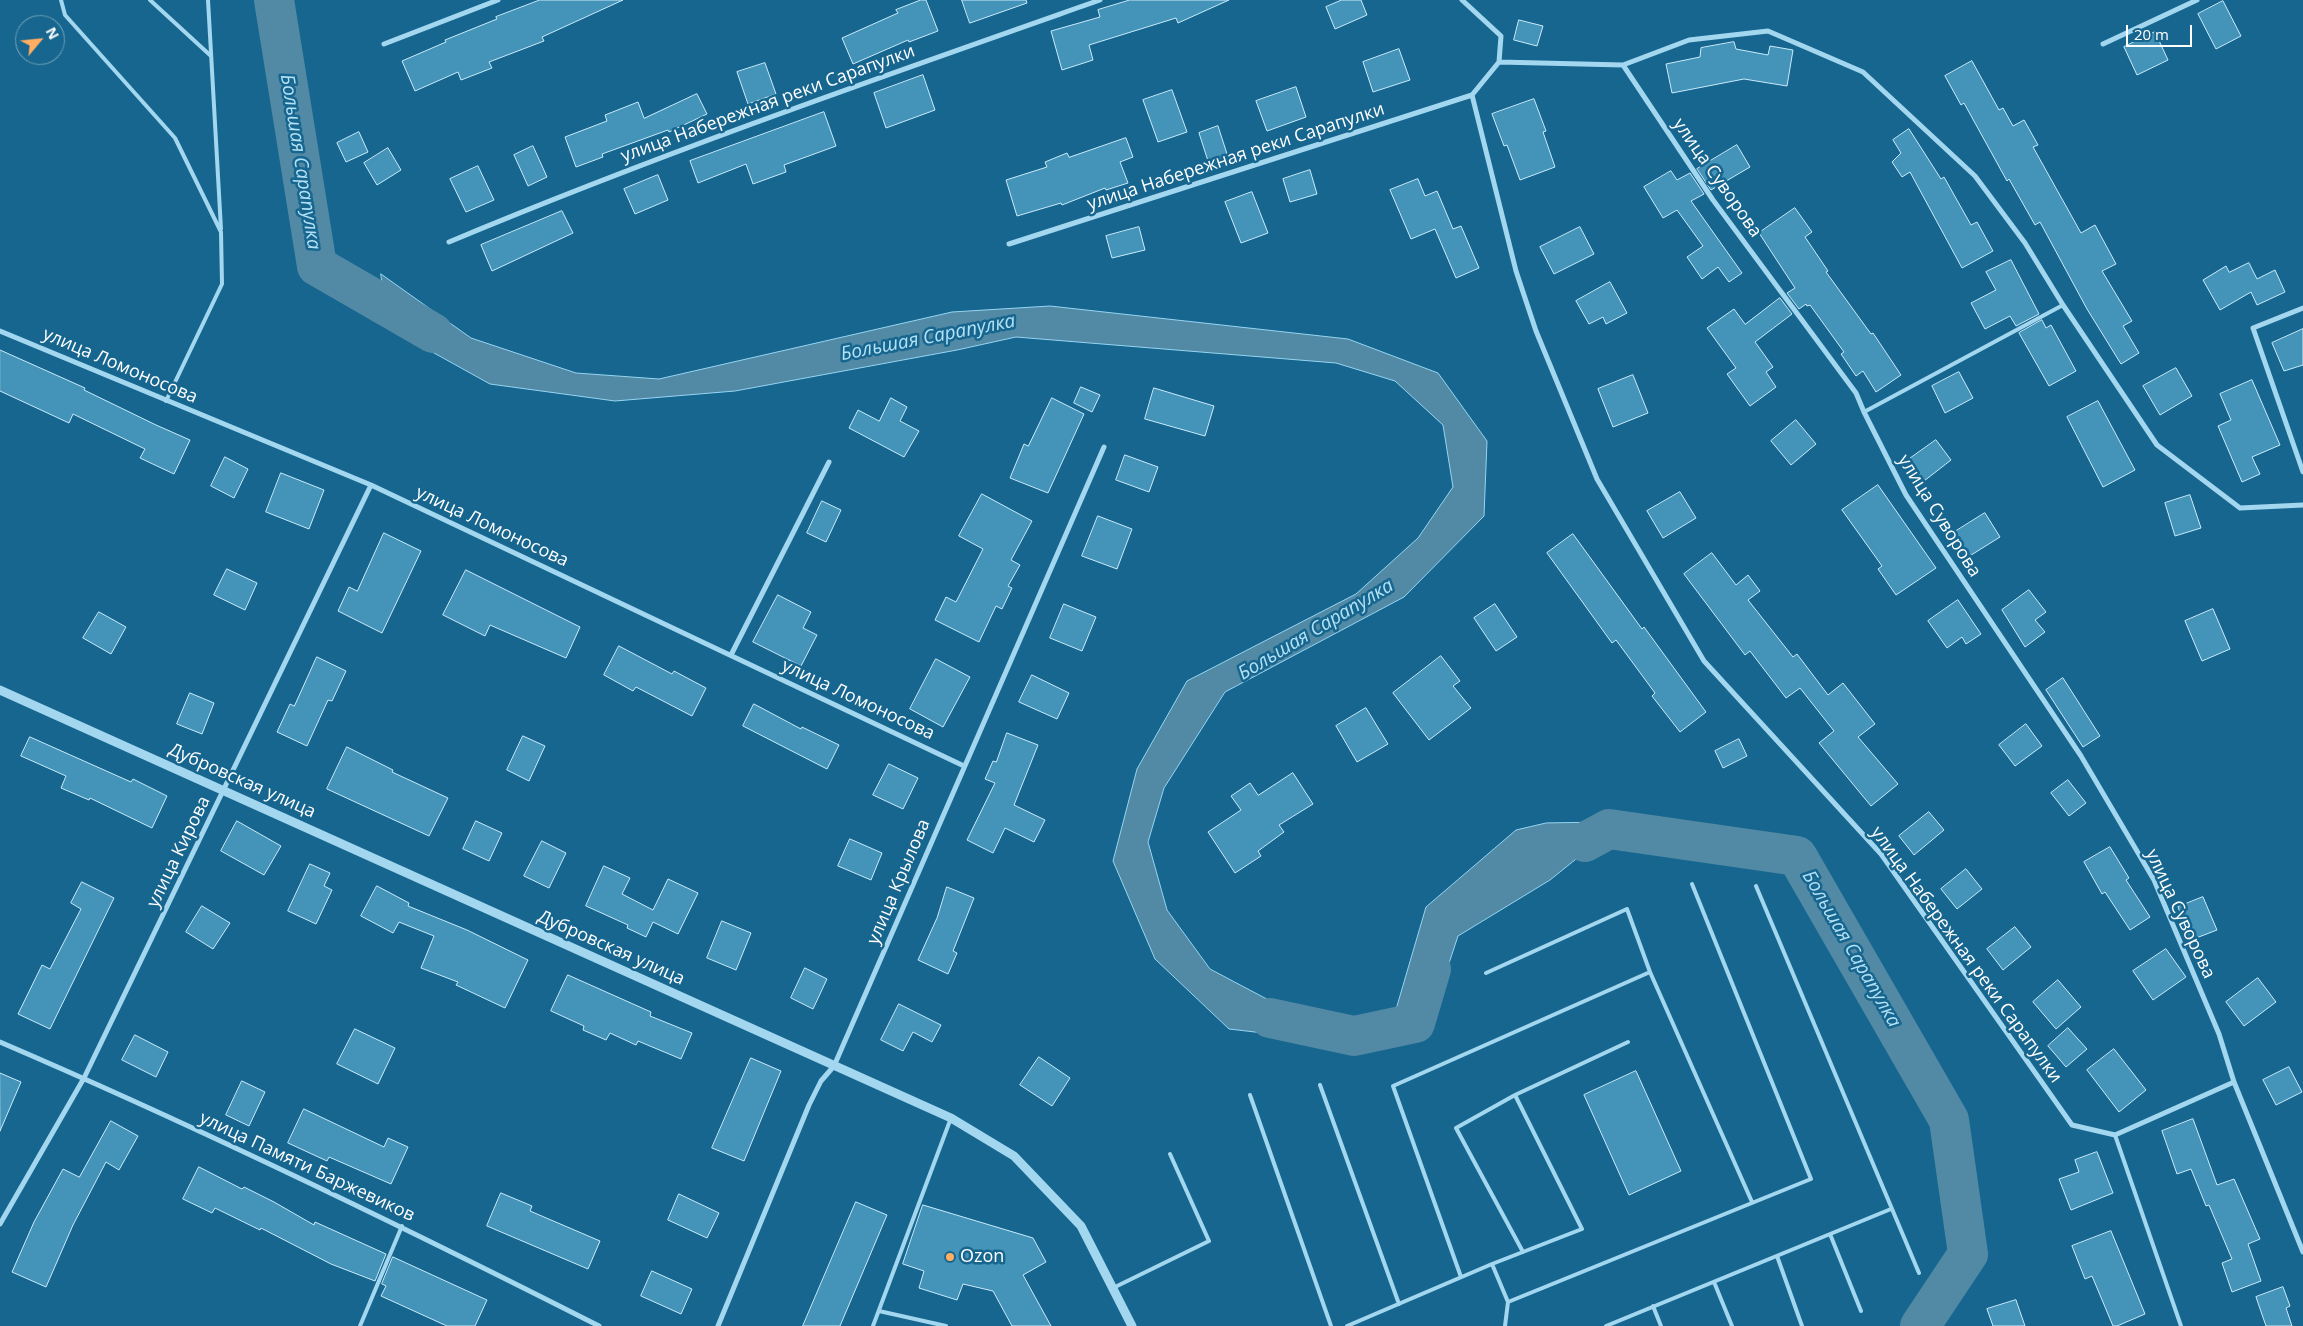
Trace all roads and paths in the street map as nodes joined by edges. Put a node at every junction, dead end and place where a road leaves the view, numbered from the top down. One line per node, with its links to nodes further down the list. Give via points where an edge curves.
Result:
1 (61, 0): 14 (lane, via 65,15 175,138)
2 (150, 0): 10 (lane)
3 (208, 0): 10 (lane)
4 (498, 0): 8 (street)
5 (1100, 0): 15 (street, улица Набережная реки Сарапулки, via 575,190)
6 (1462, 0): 11 (street, via 1501,36)
7 (2197, 0): 9 (street)
8 (384, 44)
9 (2103, 44)
10 (211, 56): 14 (lane)
11 (1499, 62): 12 (street); 13 (street)
12 (1623, 66): 17 (street, via 1689,40 1768,32 1863,72 1975,176 2025,243); 21 (street, улица Суворова, via 1714,200 1856,392)
13 (1472, 95): 16 (street, улица Набережная реки Сарапулки); 44 (street, улица Набережная реки Сарапулки, via 1516,271 1536,331 1597,479 1704,661 1881,854 2072,1125)
14 (221, 232): 20 (lane, via 222,284)
15 (449, 242)
16 (1009, 244)
17 (2063, 305): 21 (lane); 26 (street, via 2157,445 2240,508)
18 (2303, 308): 24 (street, via 2253,328)
19 (0, 331): 20 (street, улица Ломоносова)
20 (166, 401): 25 (street, улица Ломоносова)
21 (1864, 412): 39 (street, улица Суворова, via 1906,495 2081,756 2154,880 2219,1034)
22 (1104, 447): 29 (street, улица Крылова)
23 (829, 462): 27 (street)
24 (2303, 472)
25 (371, 485): 27 (street, улица Ломоносова); 30 (street, улица Кирова)
26 (2303, 505)
27 (731, 655): 29 (street, улица Ломоносова)
28 (0, 690): 30 (street, Дубровская улица)
29 (964, 766): 37 (street, улица Крылова)
30 (223, 791): 37 (street, Дубровская улица); 38 (street, улица Кирова)
31 (1692, 884): 46 (lane, via 1811,1179)
32 (1756, 886): 47 (lane)
33 (1650, 972): 34 (lane, via 1627,909); 46 (lane); 56 (lane, via 1393,1086)
34 (1486, 973)
35 (0, 1042): 38 (street, улица Памяти Баржевиков)
36 (1628, 1042): 42 (lane)
37 (834, 1066): 43 (street, Дубровская улица); 66 (street, улица Крылова, via 821,1081 809,1105)
38 (84, 1078): 48 (street, улица Кирова); 49 (street, улица Памяти Баржевиков)
39 (2234, 1082): 44 (street); 52 (street)
40 (1320, 1085): 60 (lane)
41 (1250, 1095): 70 (lane)
42 (1515, 1095): 51 (lane, via 1456,1128); 51 (lane, via 1582,1229)
43 (951, 1118): 58 (street, Дубровская улица, via 1014,1156 1081,1226); 62 (lane)
44 (2115, 1135): 77 (lane)
45 (1170, 1154): 58 (lane, via 1209,1241)
46 (1752, 1202): 59 (lane)
47 (1891, 1209): 50 (lane); 55 (lane)
48 (0, 1224)
49 (402, 1226): 64 (lane); 65 (street, улица Памяти Баржевиков)
50 (1830, 1234): 53 (lane); 63 (lane)
51 (1523, 1252): 54 (lane)
52 (2303, 1252)
53 (1777, 1256): 57 (lane); 76 (lane)
54 (1492, 1264): 56 (lane); 59 (lane)
55 (1919, 1273)
56 (1462, 1277): 60 (lane)
57 (1714, 1282): 61 (lane); 75 (lane)
58 (1113, 1288): 69 (street, Дубровская улица)
59 (1508, 1302): 72 (lane)
60 (1399, 1304): 71 (lane)
61 (1653, 1306): 73 (lane); 74 (lane)
62 (879, 1311): 67 (lane); 68 (lane)
63 (1861, 1311)
64 (360, 1326)
65 (599, 1326)
66 (718, 1326)
67 (873, 1326)
68 (946, 1326)
69 (1132, 1326)
70 (1331, 1326)
71 (1347, 1326)
72 (1505, 1326)
73 (1606, 1326)
74 (1661, 1326)
75 (1732, 1326)
76 (1802, 1326)
77 (2180, 1326)

